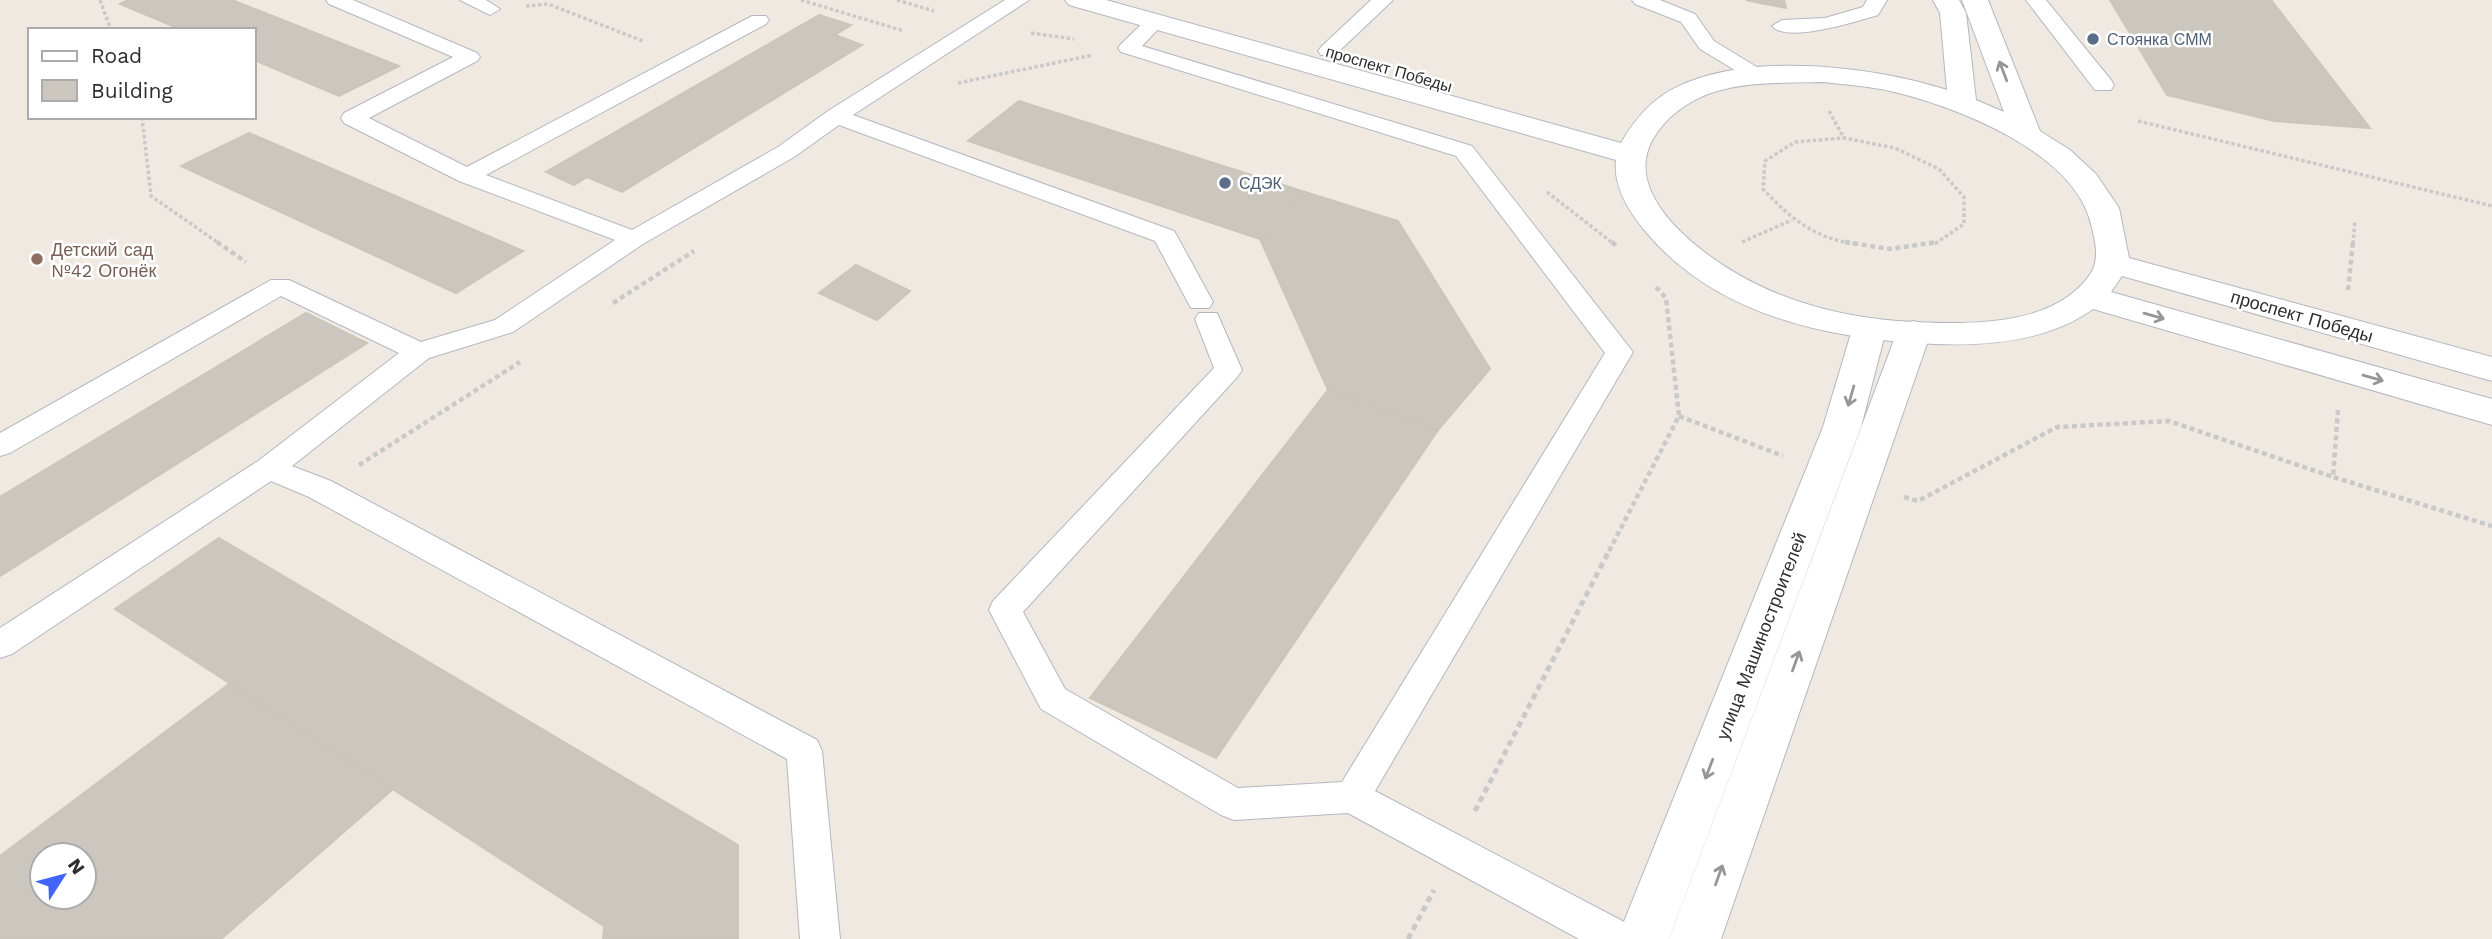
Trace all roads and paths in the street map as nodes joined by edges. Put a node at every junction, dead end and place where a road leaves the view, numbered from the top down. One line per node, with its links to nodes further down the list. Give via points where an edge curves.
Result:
1 (100, 0): 20 (path)
2 (336, 0): 35 (lane, via 470,57 352,118)
3 (470, 0): 15 (lane)
4 (556, 0): 14 (path)
5 (801, 0): 21 (path)
6 (1019, 0): 18 (lane)
7 (1078, 0): 16 (main road)
8 (1382, 0): 23 (lane)
9 (1643, 0): 25 (lane, via 1688,18 1707,45)
10 (1877, 0): 19 (lane, via 1871,11 1826,24)
11 (1946, 0): 28 (main road, via 1953,13)
12 (1975, 0): 32 (main road, one-way to 12)
13 (2036, 0): 26 (lane)
14 (548, 4): 15 (path); 24 (path)
15 (490, 9)
16 (1150, 11): 22 (lane); 23 (main road, проспект Победы); 34 (main road)
17 (759, 20): 24 (lane)
18 (982, 25): 21 (lane); 22 (path)
19 (1782, 26)
20 (110, 28)
21 (948, 44): 29 (lane)
22 (1128, 48): 27 (path, via 959,82); 59 (lane, via 1464,151 1619,352)
23 (1328, 51): 34 (main road, проспект Победы)
24 (684, 57): 35 (lane)
25 (1759, 75): 28 (main road, via 1824,74 1893,83); 34 (main road, via 1702,87 1659,109)
26 (2103, 85)
27 (948, 90)
28 (1962, 103): 32 (main road)
29 (836, 116): 38 (lane, via 786,152); 59 (lane, via 1165,236 1204,310 1228,370 1005,610 1052,699 1234,804)
30 (142, 119): 43 (path, via 151,196)
31 (2138, 121): 37 (path)
32 (2027, 134): 41 (main road, via 2079,174 2110,218)
33 (1844, 138): 33 (path, via 1795,142 1765,161 1763,189 1792,220 1838,241 1890,249 1936,243 1964,224 1964,197 1939,169 1895,148)
34 (1632, 147): 46 (main road, via 1629,173 1643,209 1676,247 1738,287 1794,311)
35 (467, 176): 38 (lane)
36 (1541, 187): 40 (path)
37 (2492, 206)
38 (634, 239): 48 (lane, via 504,326)
39 (696, 250): 45 (path)
40 (1627, 253)
41 (2112, 263): 44 (main road); 50 (main road, проспект Победы)
42 (1650, 280): 52 (path, via 1665,298)
43 (280, 286): 48 (lane); 53 (lane)
44 (2089, 297): 47 (main road, via 2042,322 1977,335); 51 (main road, one-way to 51)
45 (605, 308)
46 (1869, 330): 47 (main road); 55 (main road, улица Машиностроителей, one-way to 55, via 1842,427)
47 (1914, 332): 55 (main road)
48 (418, 352): 54 (lane)
49 (526, 358): 57 (path)
50 (2492, 369)
51 (2492, 412)
52 (1679, 416): 55 (path); 60 (path)
53 (0, 446)
54 (270, 468): 57 (lane); 58 (lane)
55 (1842, 477): 56 (path, via 1918,501 2057,427 2169,421); 64 (main road, улица Машиностроителей, one-way to 64); 65 (main road, one-way to 55)
56 (2333, 477)
57 (320, 489): 61 (lane, via 804,751)
58 (0, 645)
59 (1352, 797): 60 (lane)
60 (1454, 851): 62 (path); 63 (lane)
61 (820, 939)
62 (1408, 939)
63 (1618, 939)
64 (1643, 939)
65 (1695, 939)

